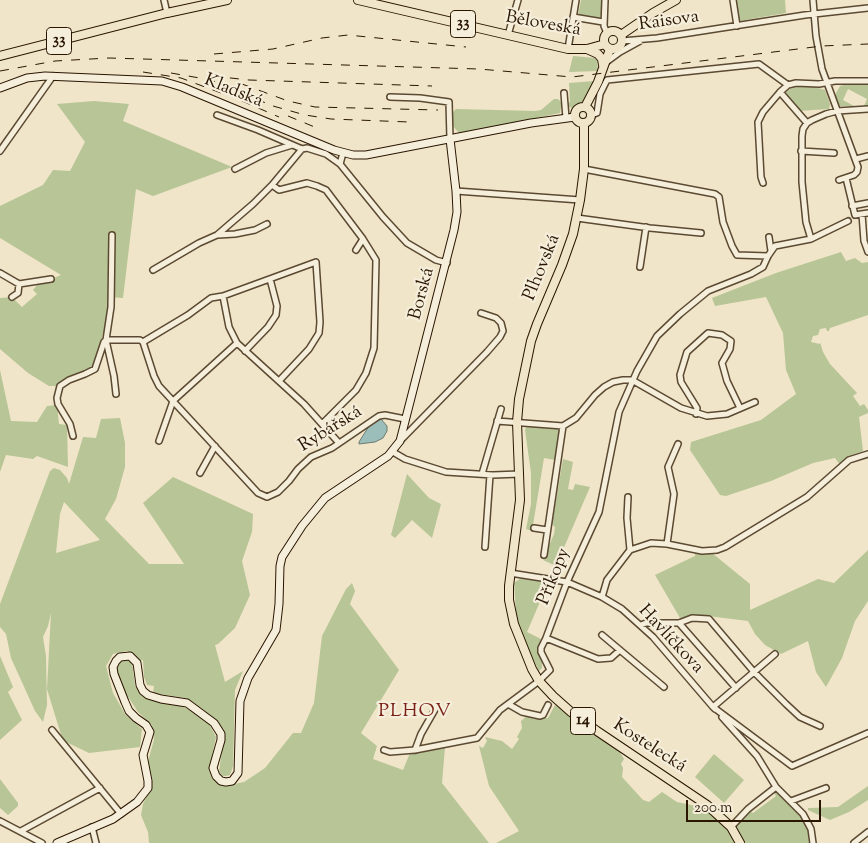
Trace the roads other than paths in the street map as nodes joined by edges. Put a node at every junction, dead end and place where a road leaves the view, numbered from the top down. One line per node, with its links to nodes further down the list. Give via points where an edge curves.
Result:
1 (164, 0): 11 (street)
2 (227, 0): 11 (main road, 33)
3 (358, 0): 17 (main road, Běloveská / 33)
4 (518, 0): 17 (street)
5 (575, 0): 13 (street)
6 (605, 0): 14 (street)
7 (676, 0): 18 (main road, via 653,12)
8 (733, 0): 15 (street)
9 (812, 0): 12 (street)
10 (868, 8): 12 (street, Raisova)
11 (167, 13): 23 (main road, 33)
12 (814, 15): 15 (street, Raisova); 27 (street, via 818,53)
13 (573, 17): 14 (street); 21 (street)
14 (603, 22): 16 (street)
15 (737, 26): 19 (street, Raisova)
16 (607, 34): 18 (main road, via 616,32); 20 (main road, via 604,38)
17 (508, 35): 21 (main road, Běloveská / 33)
18 (621, 38): 19 (street, Raisova); 20 (main road, via 622,44 617,49)
19 (643, 40): 24 (street)
20 (607, 46): 22 (main road, Běloveská / 33); 24 (main road)
21 (568, 49): 22 (main road, Běloveská / 33)
22 (587, 49): 24 (main road, via 598,54)
23 (0, 56)
24 (603, 65): 33 (main road)
25 (53, 76): 29 (street, Kladská, via 27,78); 45 (street); 47 (street, Kladská, via 168,83)
26 (868, 80): 27 (street)
27 (827, 83): 28 (street); 35 (street)
28 (788, 85): 30 (street); 37 (street, via 759,64 607,80 600,94 597,113)
29 (0, 88)
30 (780, 92): 41 (street); 55 (street, via 758,122)
31 (564, 93): 39 (street)
32 (390, 97): 42 (street, via 420,98 449,104)
33 (585, 107): 37 (main road); 38 (main road, via 578,109)
34 (868, 109): 35 (street)
35 (837, 111): 41 (street); 50 (street)
36 (217, 115): 43 (street)
37 (590, 115): 40 (main road)
38 (575, 117): 39 (street, Kladská); 40 (main road)
39 (566, 118): 42 (street, Kladská)
40 (584, 123): 53 (main road, Plhovská / 14)
41 (807, 123): 46 (street)
42 (449, 137): 47 (street, Kladská, via 366,155); 58 (street, Borská)
43 (292, 144): 44 (street); 52 (street)
44 (302, 149): 51 (street, via 326,154); 57 (street)
45 (0, 151)
46 (801, 151): 48 (street); 71 (street, via 806,222)
47 (343, 153): 51 (street)
48 (834, 153)
49 (868, 156): 50 (street)
50 (856, 159): 54 (street, via 857,172)
51 (340, 164): 76 (street, via 400,236 421,252)
52 (235, 169)
53 (584, 169): 59 (main road, Plhovská / 14); 75 (street, via 715,194 719,197 723,222 737,255)
54 (846, 178): 56 (street); 61 (street)
55 (762, 180)
56 (839, 180)
57 (272, 186): 69 (street); 72 (street, via 279,190 307,183 323,188)
58 (456, 191): 59 (street); 76 (street, Borská, via 457,212)
59 (580, 200): 63 (main road, Plhovská / 14)
60 (868, 203): 61 (street)
61 (852, 206): 62 (street, via 855,216)
62 (865, 214): 74 (street, via 864,241)
63 (576, 218): 66 (street); 100 (main road, Plhovská / 14, via 569,246 531,341)
64 (848, 221): 71 (street)
65 (267, 224): 69 (street, via 255,230)
66 (646, 227): 67 (street); 77 (street)
67 (701, 233)
68 (112, 234): 86 (street, via 111,307)
69 (217, 235): 78 (street)
70 (769, 237): 75 (street)
71 (811, 238): 75 (street, via 775,246)
72 (363, 239): 73 (street); 101 (street, via 376,260 374,348 356,390)
73 (356, 250)
74 (868, 252)
75 (769, 254): 90 (street, via 763,267 708,291 680,314 657,336)
76 (447, 262): 98 (street, Borská)
77 (640, 268)
78 (153, 270)
79 (0, 273): 82 (street)
80 (51, 279): 82 (street)
81 (270, 279): 84 (street); 89 (street, via 276,315); 91 (street, via 316,262 319,333 310,349)
82 (19, 284): 83 (street, via 18,293)
83 (12, 296)
84 (224, 296): 87 (street, via 211,298); 88 (street, via 229,327)
85 (481, 313): 105 (street, via 501,323 503,332 500,337)
86 (106, 340): 87 (street); 92 (street); 103 (street, via 95,368 60,386 58,404)
87 (143, 342): 93 (street, Rybářská, via 155,380)
88 (237, 343): 89 (street); 93 (street)
89 (245, 351): 91 (street)
90 (632, 380): 97 (street); 102 (street, via 604,387 576,418); 123 (street, Příkopy, via 619,412 599,512)
91 (279, 381): 101 (street)
92 (116, 394)
93 (173, 401): 104 (street); 108 (street, Rybářská)
94 (754, 402): 96 (street)
95 (501, 408): 99 (street)
96 (740, 408): 97 (street, via 718,415); 97 (street, via 722,363 731,341 713,332 690,348 680,378 697,408)
97 (696, 414)
98 (405, 419): 105 (street, Borská); 106 (street, Rybářská, via 379,416)
99 (497, 421): 100 (street); 112 (street)
100 (517, 422): 102 (street); 113 (main road, 14)
101 (322, 424): 106 (street)
102 (563, 426): 117 (street)
103 (73, 436)
104 (159, 441)
105 (400, 441): 109 (street, Borská)
106 (339, 443): 108 (street, Rybářská, via 311,457 278,492 267,496 258,493)
107 (678, 444): 118 (street, via 668,467 674,494)
108 (215, 446): 111 (street)
109 (392, 452): 112 (street, via 435,469); 148 (street, Borská, via 325,498 288,547 280,566 276,630 240,701 238,773 232,781 221,781 214,773 221,740 218,727 187,703 161,699 143,691 137,663 130,656 116,661 114,674 129,711 150,732 143,759 148,785 146,791)
110 (868, 454): 118 (street, via 849,460 807,497 725,547 702,551)
111 (200, 473)
112 (482, 474): 114 (street)
113 (520, 474): 114 (street); 122 (main road, Kostelecká / 14, via 519,518)
114 (490, 475): 119 (street)
115 (628, 497): 120 (street)
116 (534, 528): 117 (street)
117 (548, 530): 121 (street)
118 (667, 544): 120 (street, via 651,543)
119 (484, 548)
120 (630, 550): 124 (street, via 607,580)
121 (544, 555)
122 (510, 573): 123 (street, Havlíčkova); 132 (main road, Kostelecká / 14, via 514,624)
123 (567, 582): 124 (street, Havlíčkova); 128 (street, Příkopy)
124 (602, 597): 126 (street, Havlíčkova)
125 (679, 623): 126 (street); 131 (street, via 692,618 709,618); 134 (street)
126 (641, 625): 138 (street, Havlíčkova)
127 (602, 635): 129 (street)
128 (546, 638): 129 (street, via 598,658 611,658); 132 (street, Příkopy, via 541,652 550,670)
129 (620, 650): 133 (street)
130 (775, 654): 131 (street)
131 (754, 672): 134 (street); 139 (street, via 800,717)
132 (539, 680): 135 (street); 151 (main road, Kostelecká / 14, via 571,712 694,794)
133 (664, 687)
134 (736, 688): 138 (street)
135 (508, 704): 136 (street, via 522,712 540,716); 143 (street, via 477,738)
136 (548, 704)
137 (437, 706): 143 (street)
138 (713, 707): 141 (street, Havlíčkova, via 795,765); 144 (street, via 757,756)
139 (820, 726)
140 (52, 730): 145 (street)
141 (868, 733)
142 (384, 750): 143 (street)
143 (415, 750)
144 (776, 786): 147 (street); 151 (street)
145 (100, 788): 148 (street); 152 (street)
146 (826, 788): 147 (street)
147 (791, 800): 158 (street, via 807,820)
148 (122, 814): 150 (street)
149 (0, 820): 152 (street)
150 (92, 827): 155 (street); 156 (street)
151 (731, 827): 157 (main road, Kostelecká / 14)
152 (21, 831): 154 (street)
153 (868, 832): 159 (street)
154 (42, 843)
155 (57, 843)
156 (96, 843)
157 (740, 843)
158 (813, 843)
159 (854, 843)

